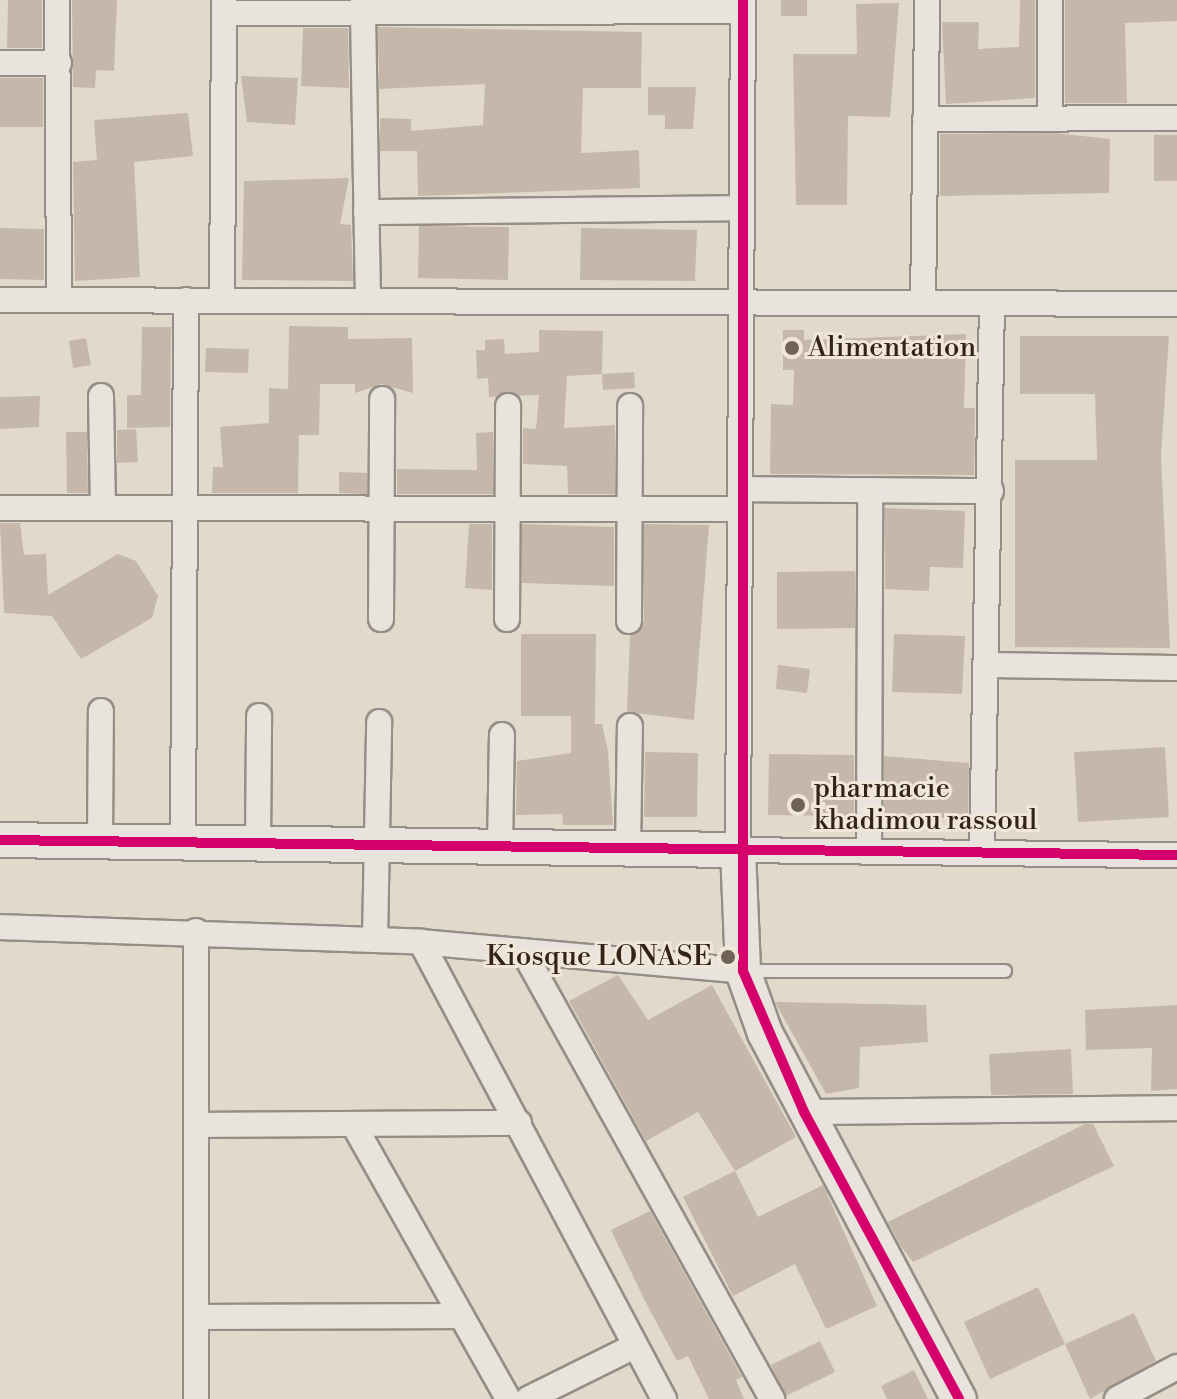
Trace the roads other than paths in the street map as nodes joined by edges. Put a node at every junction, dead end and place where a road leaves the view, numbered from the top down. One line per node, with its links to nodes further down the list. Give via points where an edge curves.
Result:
1 (57, 0): 9 (street)
2 (927, 0): 12 (street)
3 (1050, 0): 10 (street)
4 (743, 5): 5 (street); 13 (street)
5 (558, 6): 7 (street)
6 (224, 7): 7 (street); 18 (street)
7 (363, 13): 14 (street)
8 (0, 63): 9 (street)
9 (59, 63): 16 (street)
10 (1050, 118): 11 (street); 12 (street)
11 (1177, 118)
12 (925, 119): 21 (street)
13 (742, 208): 14 (street); 20 (street)
14 (366, 212): 19 (street)
15 (0, 300): 16 (street)
16 (59, 300): 17 (street)
17 (186, 300): 18 (street); 33 (street)
18 (222, 300): 19 (street)
19 (368, 301): 20 (street)
20 (741, 303): 21 (street); 30 (street)
21 (923, 303): 22 (street)
22 (992, 304): 23 (street); 29 (street)
23 (1177, 304)
24 (101, 396): 32 (street)
25 (382, 399): 34 (street)
26 (508, 406): 35 (street)
27 (630, 406): 36 (street)
28 (870, 490): 29 (street); 30 (street); 55 (street)
29 (991, 491): 40 (street)
30 (740, 499): 36 (street); 54 (street)
31 (0, 508): 32 (street)
32 (103, 508): 33 (street)
33 (187, 508): 34 (street); 49 (street)
34 (381, 508): 35 (street); 37 (street)
35 (507, 509): 36 (street); 38 (street)
36 (629, 509): 39 (street)
37 (381, 619)
38 (507, 619)
39 (629, 621)
40 (989, 665): 41 (street); 56 (street)
41 (1177, 668)
42 (101, 711): 48 (street)
43 (259, 716): 50 (street)
44 (379, 722): 51 (street)
45 (630, 726): 53 (street)
46 (502, 735): 52 (street)
47 (0, 840): 48 (street)
48 (100, 841): 49 (street)
49 (183, 841): 50 (street)
50 (258, 843): 51 (street)
51 (377, 844): 52 (street); 60 (street)
52 (500, 847): 53 (street)
53 (628, 849): 54 (street)
54 (738, 850): 55 (street); 63 (street)
55 (869, 852): 56 (street)
56 (982, 853): 57 (street)
57 (1177, 855)
58 (0, 927): 59 (street)
59 (196, 931): 60 (street); 68 (street)
60 (375, 940): 61 (street)
61 (421, 942): 62 (street); 67 (street)
62 (523, 951): 63 (street); 78 (street)
63 (743, 971): 64 (lane); 66 (street)
64 (1005, 971)
65 (1177, 1108): 66 (street)
66 (804, 1112): 79 (street)
67 (519, 1123): 69 (street); 72 (street)
68 (200, 1125): 69 (street); 71 (street)
69 (355, 1127): 70 (street)
70 (461, 1316): 71 (street); 75 (street)
71 (197, 1317): 74 (street)
72 (635, 1346): 76 (street); 77 (street)
73 (1177, 1367): 80 (street)
74 (196, 1399)
75 (508, 1399)
76 (528, 1399)
77 (664, 1399)
78 (772, 1399)
79 (959, 1399)
80 (1117, 1399)

